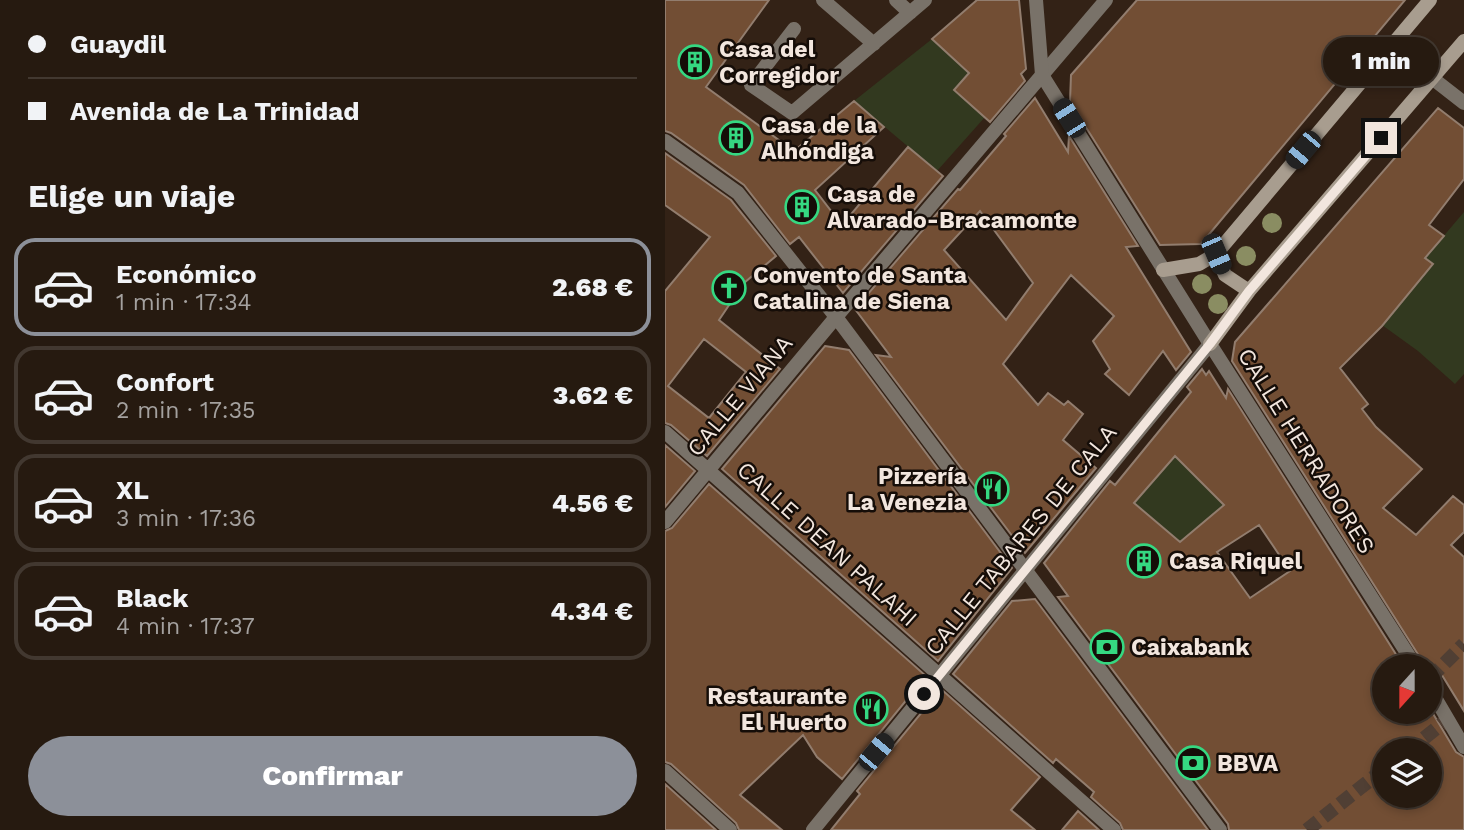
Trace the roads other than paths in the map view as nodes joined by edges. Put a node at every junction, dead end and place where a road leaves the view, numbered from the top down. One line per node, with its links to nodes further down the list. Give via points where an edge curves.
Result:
1 (823, 0): 10 (street)
2 (895, 0): 7 (street)
3 (925, 0): 7 (street)
4 (1036, 0): 12 (street, CALLE HERRADORES)
5 (1106, 0): 12 (street, CALLE VIANA)
6 (1430, 0): 11 (main road)
7 (910, 13): 10 (street)
8 (794, 29): 10 (street, via 751,85 792,113)
9 (1464, 41): 13 (main road)
10 (874, 44)
11 (1391, 46): 13 (street); 16 (main road)
12 (1041, 75): 17 (street, CALLE HERRADORES); 19 (street, CALLE VIANA)
13 (1432, 78): 14 (street); 18 (main road)
14 (1464, 103)
15 (665, 141): 19 (street, via 738,192)
16 (1216, 254): 17 (main road, via 1199,264); 18 (main road, via 1225,275)
17 (1163, 270): 20 (street, CALLE HERRADORES)
18 (1249, 291): 20 (main road)
19 (836, 317): 22 (street, CALLE VIANA); 24 (street)
20 (1210, 344): 24 (street, CALLE TABARES DE CALA); 25 (street, CALLE HERRADORES)
21 (665, 432): 22 (street, CALLE DEAN PALAHI)
22 (708, 469): 23 (street, CALLE VIANA); 26 (street, CALLE DEAN PALAHI)
23 (665, 522)
24 (1026, 570): 26 (street, CALLE TABARES DE CALA); 33 (street)
25 (1408, 654)
26 (940, 675): 31 (street, CALLE TABARES DE CALA); 32 (street, CALLE DEAN PALAHI)
27 (1442, 709): 28 (street)
28 (1464, 747)
29 (665, 771): 30 (street)
30 (730, 830)
31 (813, 830)
32 (1114, 830)
33 (1220, 830)

